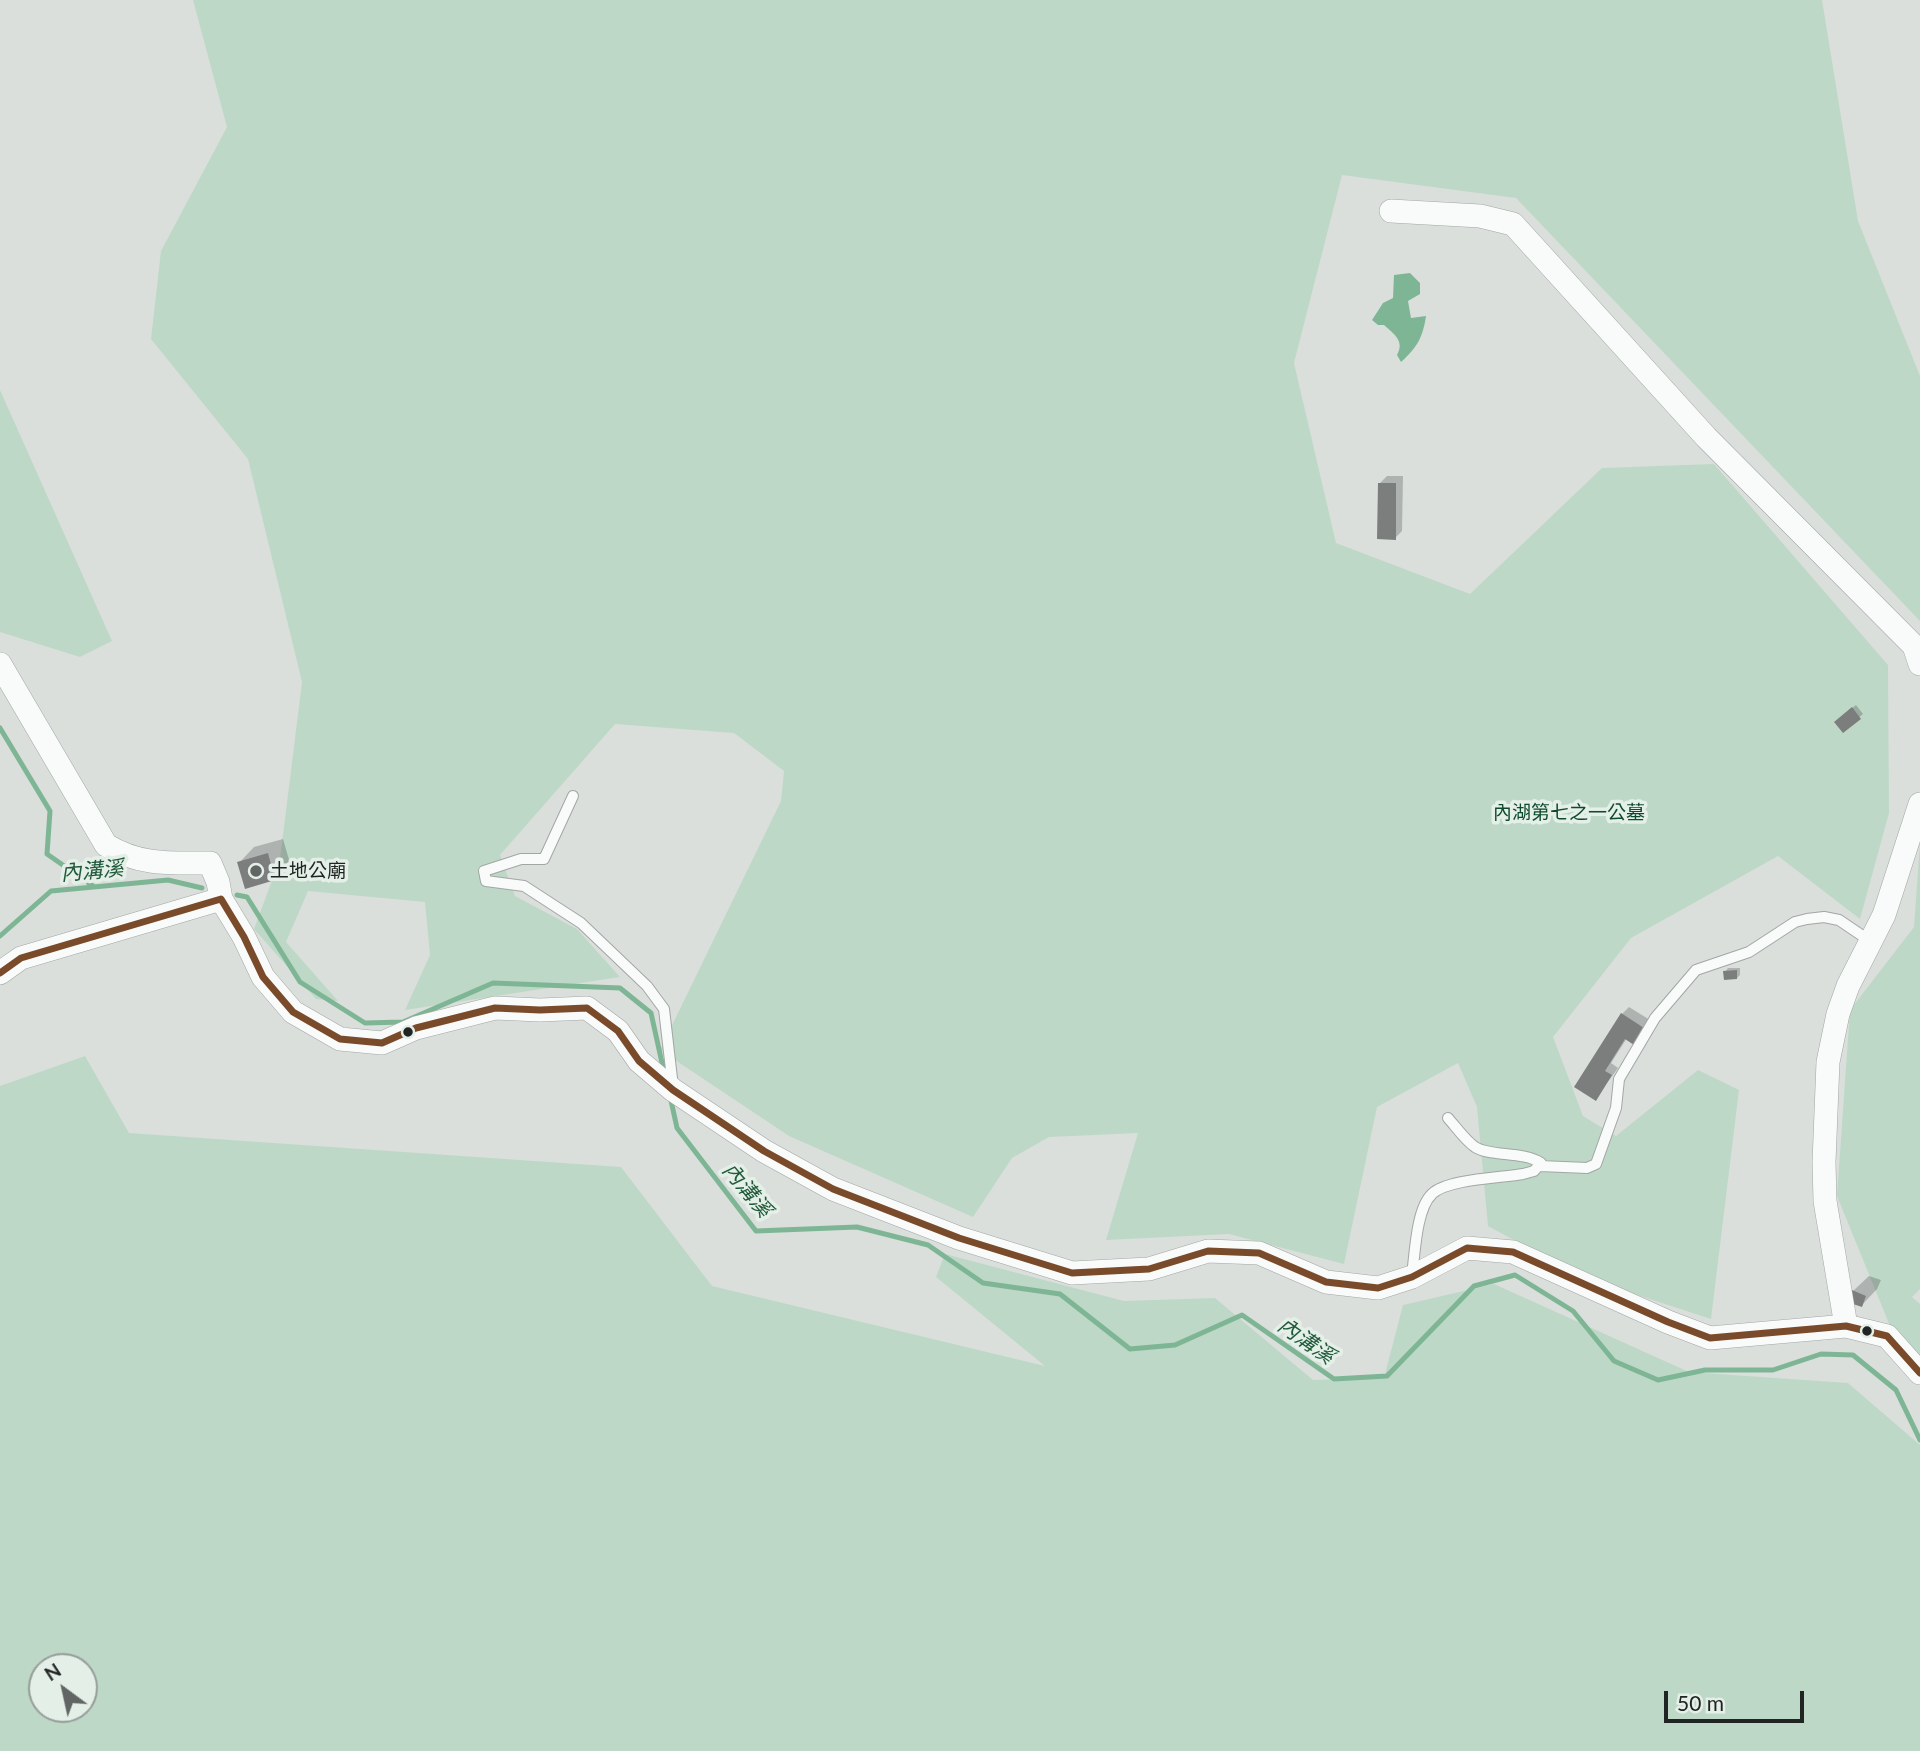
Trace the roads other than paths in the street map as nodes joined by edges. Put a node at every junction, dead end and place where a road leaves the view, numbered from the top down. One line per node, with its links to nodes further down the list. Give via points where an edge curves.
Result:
1 (1391, 211): 3 (street, via 1480,216 1513,224 1706,437 1914,646)
2 (0, 664): 6 (street, via 106,845 124,856 157,862 211,863)
3 (1920, 664)
4 (573, 796): 9 (lane, via 544,859 522,859 484,871 486,881 524,886 581,923 647,986 664,1009)
5 (1920, 804): 7 (street, via 1884,915)
6 (221, 899): 8 (street, via 21,958); 9 (street, via 263,977 278,995 293,1012 340,1039 383,1043 416,1028 495,1008 587,1008 618,1031 639,1061)
7 (1870, 941): 11 (lane, via 1839,920 1824,916 1795,922 1749,952 1696,970 1655,1018 1619,1079 1616,1108 1596,1164 1587,1168); 13 (street, via 1838,1014 1828,1062 1825,1201)
8 (0, 973)
9 (673, 1090): 12 (street, via 764,1151 833,1189 959,1238 1072,1273 1149,1269 1208,1251 1259,1253 1326,1282 1378,1288)
10 (1448, 1118): 11 (lane, via 1474,1147 1539,1160)
11 (1540, 1166): 12 (lane, via 1523,1174 1448,1186 1430,1195 1421,1217)
12 (1412, 1278): 13 (street, via 1466,1248 1513,1252 1710,1338)
13 (1846, 1326): 14 (street, via 1887,1336)
14 (1920, 1373)

